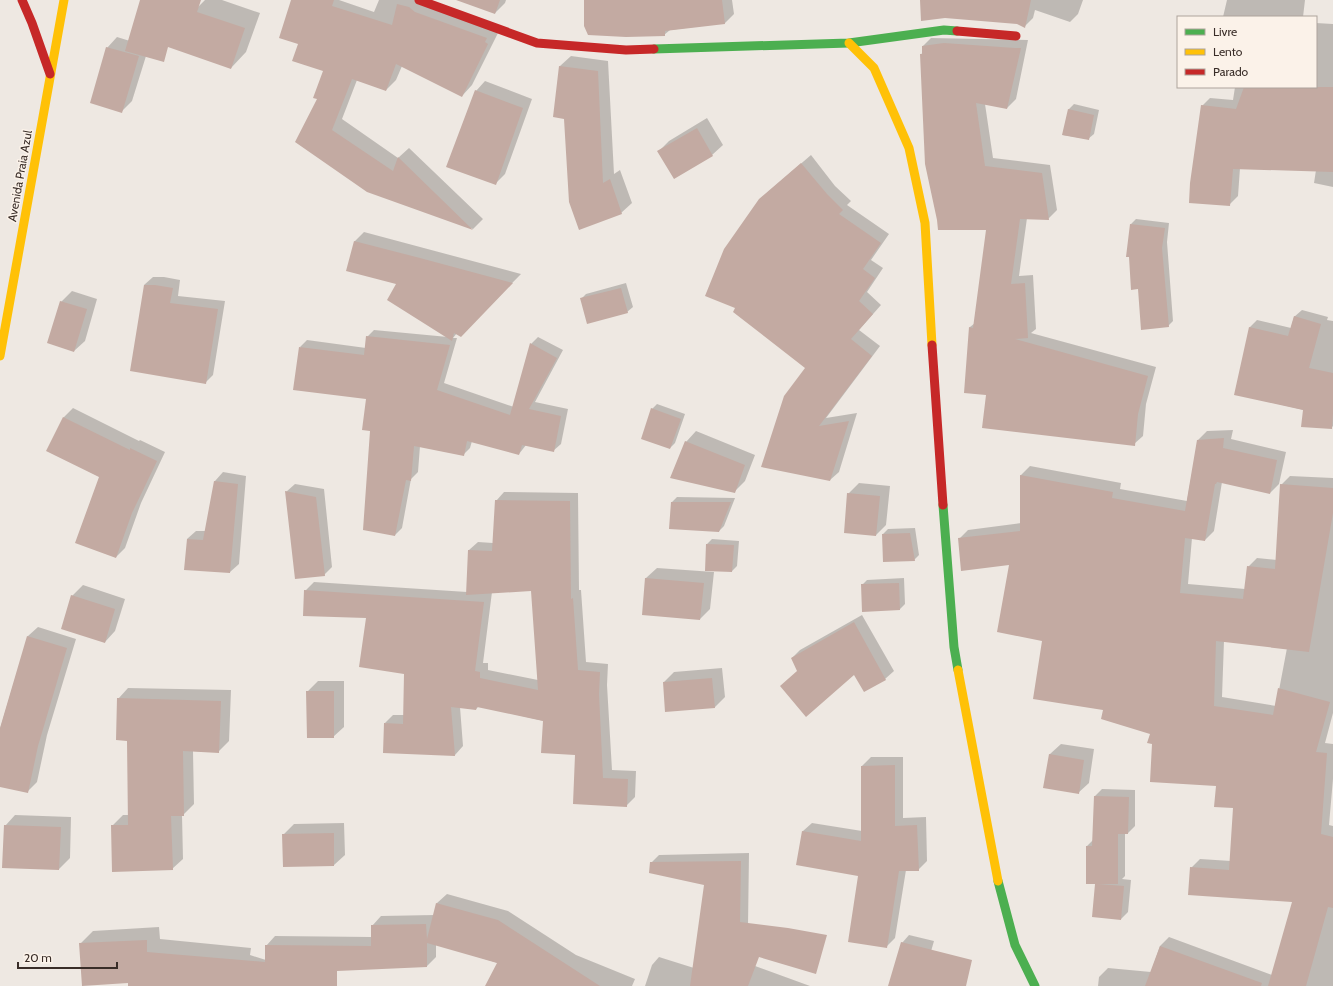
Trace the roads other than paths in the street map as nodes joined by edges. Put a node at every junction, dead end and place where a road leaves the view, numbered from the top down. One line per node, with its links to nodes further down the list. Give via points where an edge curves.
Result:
1 (22, 0): 6 (street)
2 (64, 0): 6 (street, Avenida Praia Azul)
3 (419, 0): 5 (street, via 537,43 626,50)
4 (1016, 36): 5 (street, via 944,30)
5 (849, 43): 8 (street, via 874,68 909,148 923,216 954,647 999,887 1015,945)
6 (50, 75): 7 (street, Avenida Praia Azul)
7 (0, 356)
8 (1035, 986)

